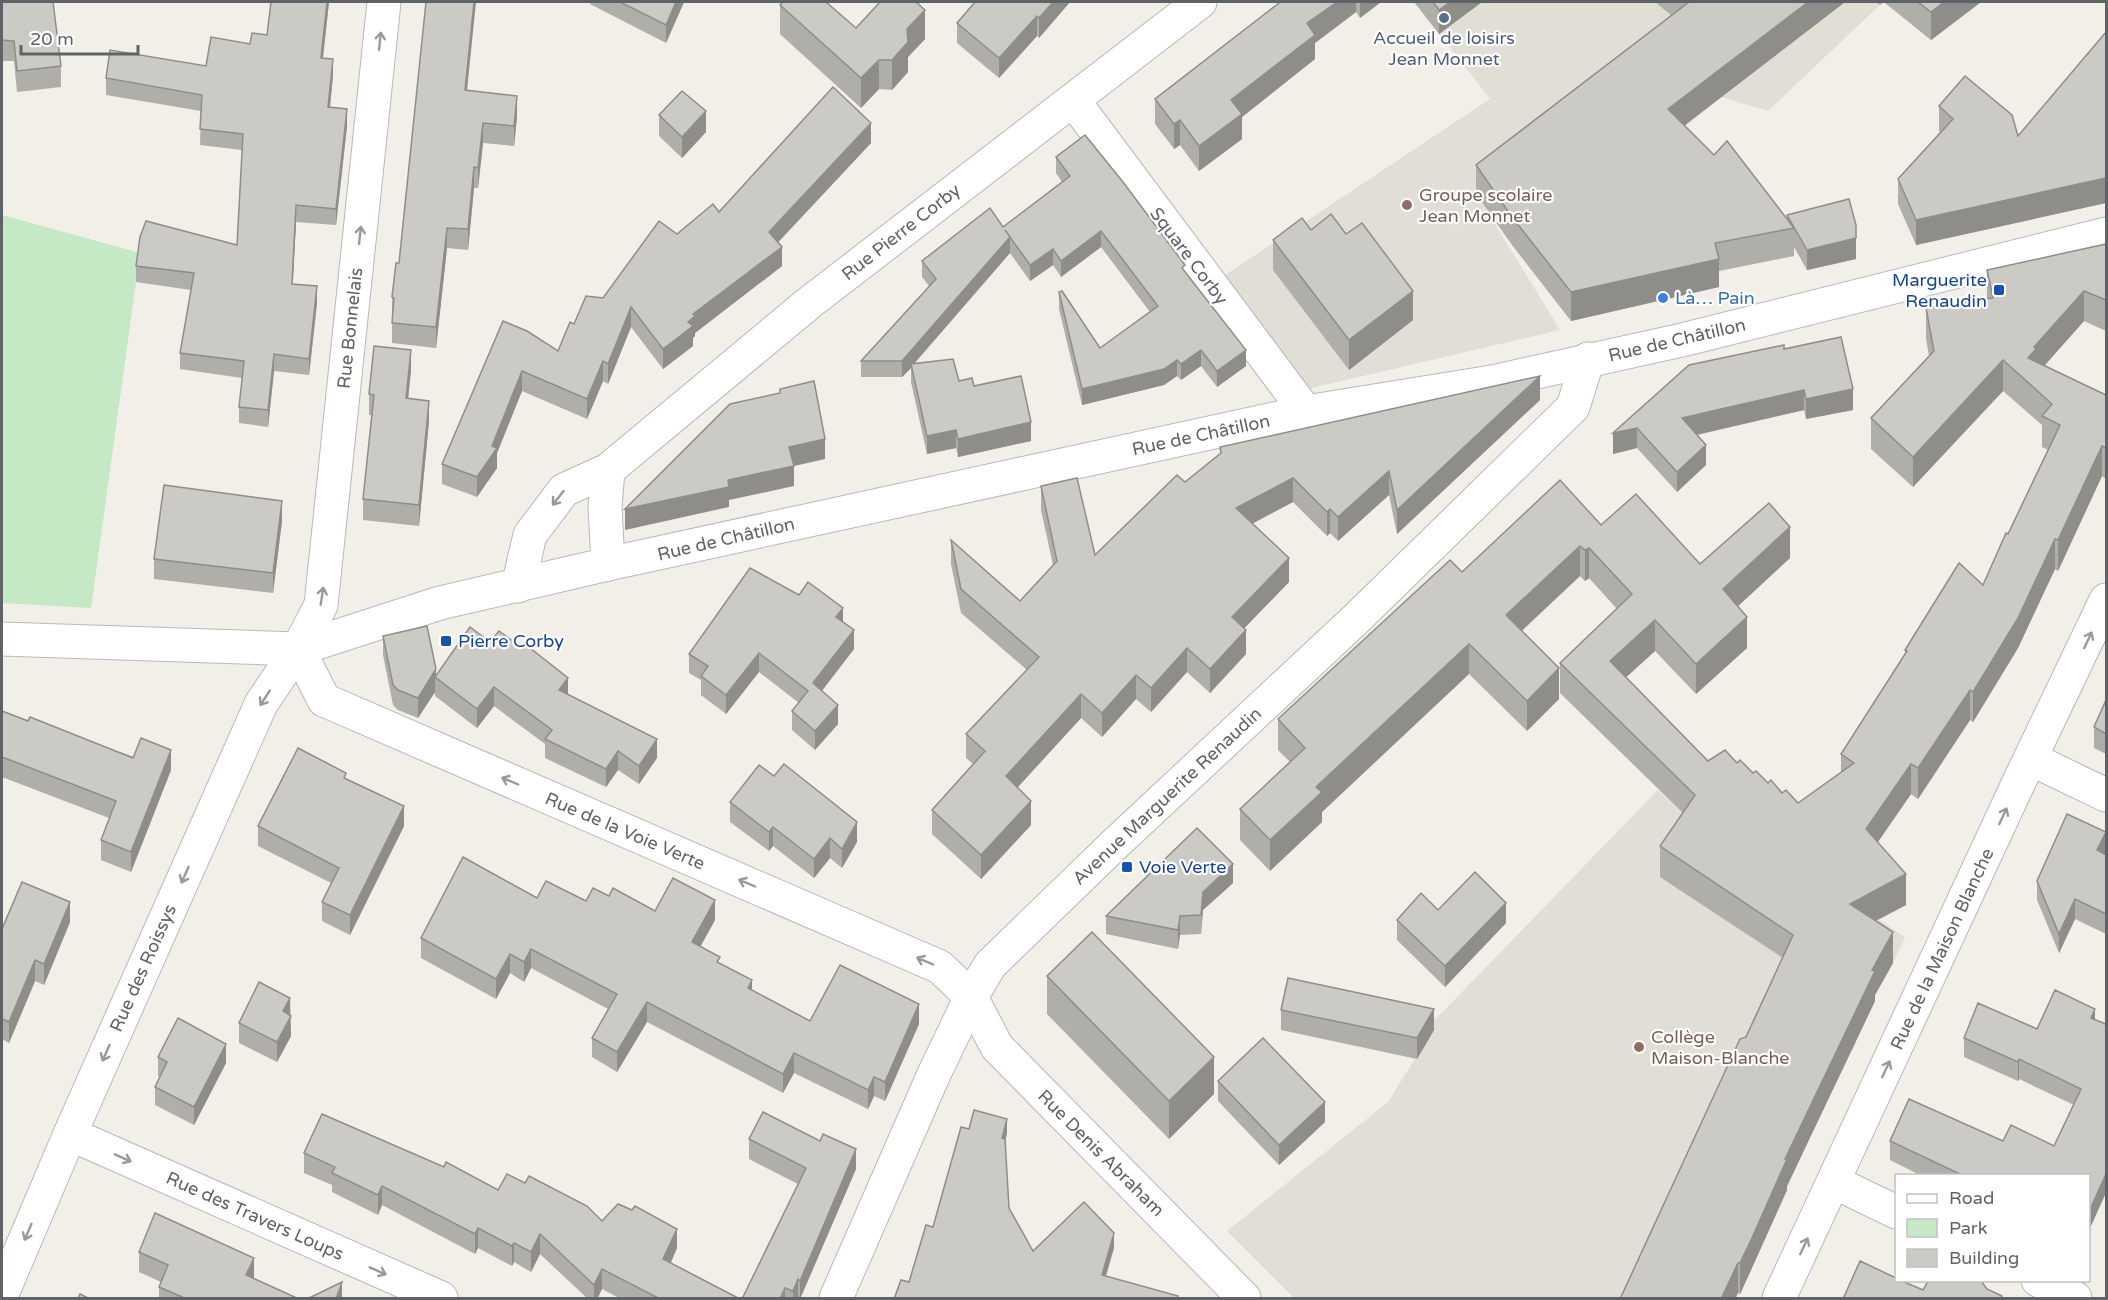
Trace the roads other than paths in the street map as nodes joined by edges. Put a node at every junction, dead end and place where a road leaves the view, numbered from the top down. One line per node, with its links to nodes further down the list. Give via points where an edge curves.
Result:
1 (384, 2): 12 (street, Rue Bonnelais, one-way to 1, via 321,605)
2 (1200, 2): 3 (street, Rue Pierre Corby)
3 (1073, 100): 6 (street, Square Corby); 7 (street, Rue Pierre Corby, via 809,303)
4 (2106, 234): 5 (street, Rue de Châtillon, via 1682,340)
5 (1588, 359): 6 (street, Rue de Châtillon, via 1492,382); 15 (street, Avenue Marguerite Renaudin, via 1573,407 1356,619 990,965)
6 (1306, 412): 8 (street, Rue de Châtillon)
7 (608, 470): 8 (street); 9 (street, Rue Pierre Corby, one-way to 9, via 564,490 530,535)
8 (608, 564): 9 (street, Rue de Châtillon)
9 (518, 586): 12 (street, Rue de Châtillon, via 440,603)
10 (2106, 600): 13 (street, Rue de la Maison Blanche, one-way to 10)
11 (2, 639): 12 (street, Rue de Châtillon)
12 (298, 649): 15 (street, Rue de la Voie Verte, one-way to 12, via 940,968 324,700); 16 (street, Rue des Roissys, one-way to 16, via 261,704)
13 (2031, 759): 14 (street); 17 (street, Rue de la Maison Blanche, one-way to 13)
14 (2106, 795)
15 (971, 997): 22 (street, Avenue Marguerite Renaudin); 23 (street, Rue Denis Abraham, via 997,1047)
16 (70, 1134): 20 (street, Rue des Roissys, one-way to 20); 21 (street, Rue des Travers Loups, one-way to 21)
17 (1834, 1182): 18 (street); 24 (street, Rue de la Maison Blanche, one-way to 17)
18 (1895, 1212)
19 (2040, 1282): 25 (street)
20 (2, 1294)
21 (441, 1299)
22 (836, 1299)
23 (1244, 1299)
24 (1779, 1299)
25 (2075, 1299)

